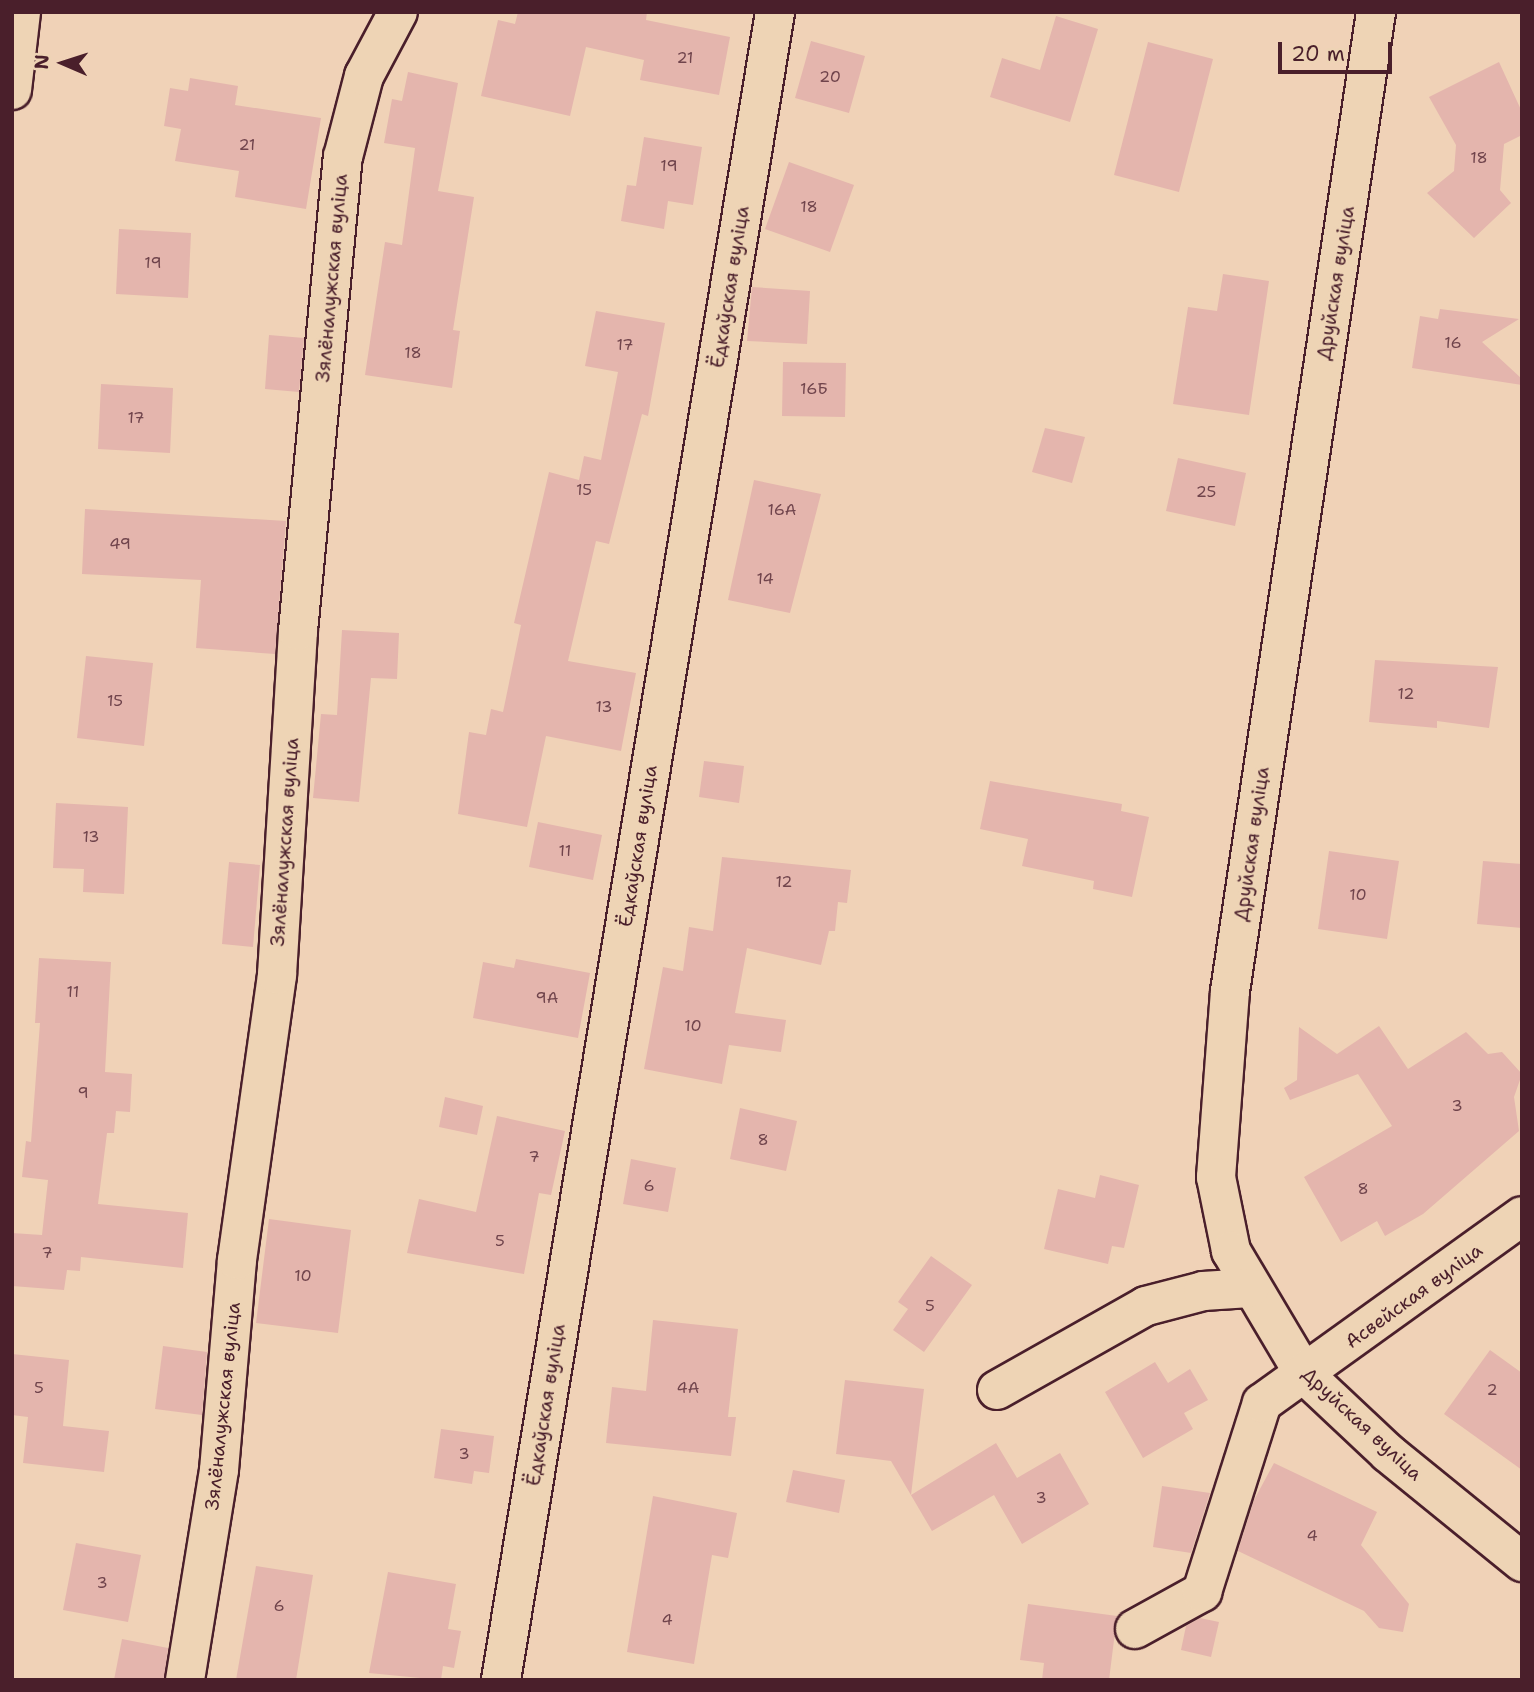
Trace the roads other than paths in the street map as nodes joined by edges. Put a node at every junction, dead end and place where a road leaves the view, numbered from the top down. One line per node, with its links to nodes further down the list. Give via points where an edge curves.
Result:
1 (398, 12): 12 (street, Зялёналужская вуліца, via 365,76 342,157 298,631 277,975 237,1260 219,1469)
2 (775, 12): 13 (street, Ёдкаўская вуліца)
3 (1376, 12): 7 (street, Друйская вуліца, via 1220,1086 1216,1177 1231,1251)
4 (17, 22): 5 (street)
5 (12, 90)
6 (1522, 1216): 8 (street, Асвейская вуліца)
7 (1250, 1288): 8 (street, Друйская вуліца); 9 (street, via 1203,1291 1146,1306)
8 (1304, 1374): 10 (street, Друйская вуліца, via 1388,1453); 11 (street, Асвейская вуліца, via 1262,1403 1202,1592)
9 (997, 1390)
10 (1522, 1562)
11 (1135, 1629)
12 (185, 1680)
13 (500, 1680)

